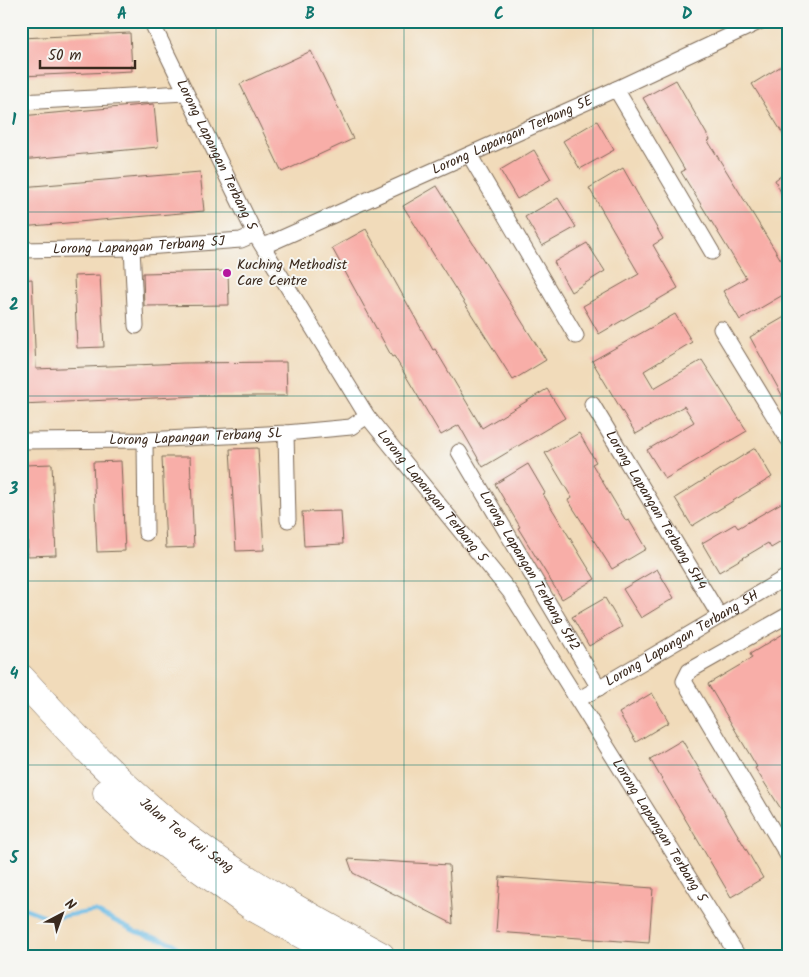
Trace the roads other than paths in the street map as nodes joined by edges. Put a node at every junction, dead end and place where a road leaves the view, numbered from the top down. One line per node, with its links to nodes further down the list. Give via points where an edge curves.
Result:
1 (151, 21): 4 (street, Lorong Lapangan Terbang 5)
2 (761, 21): 3 (street, Lorong Lapangan Terbang 5E)
3 (616, 89): 6 (street, Lorong Lapangan Terbang 5E); 10 (street)
4 (185, 93): 5 (street); 7 (street, Lorong Lapangan Terbang 5)
5 (21, 102)
6 (470, 156): 7 (street, Lorong Lapangan Terbang 5E); 13 (street)
7 (260, 240): 8 (street, Lorong Lapangan Terbang 5J); 15 (street, Lorong Lapangan Terbang 5)
8 (132, 248): 9 (street, Lorong Lapangan Terbang 5J); 11 (street)
9 (21, 250)
10 (712, 252)
11 (136, 326)
12 (721, 329): 17 (street)
13 (576, 336)
14 (592, 404): 24 (street, Lorong Lapangan Terbang 5H4)
15 (367, 416): 16 (street, Lorong Lapangan Terbang 5L, via 351,427); 28 (street, Lorong Lapangan Terbang 5, via 510,592)
16 (286, 433): 18 (street, Lorong Lapangan Terbang 5L); 21 (street)
17 (788, 439)
18 (145, 440): 19 (street, Lorong Lapangan Terbang 5L); 22 (street)
19 (21, 441)
20 (459, 452): 27 (street, Lorong Lapangan Terbang 5H2)
21 (288, 520)
22 (146, 533)
23 (785, 582): 24 (street, Lorong Lapangan Terbang 5H)
24 (719, 615): 27 (street, Lorong Lapangan Terbang 5H)
25 (788, 615): 30 (street, via 688,671 684,680)
26 (21, 678): 32 (highway, Jalan Teo Kui Seng, via 92,756 192,842 256,885)
27 (600, 688): 28 (street, Lorong Lapangan Terbang 5H)
28 (578, 700): 33 (street, Lorong Lapangan Terbang 5)
29 (21, 705): 31 (highway, Jalan Teo Kui Seng, via 80,769 152,834 254,906)
30 (788, 856)
31 (340, 956)
32 (380, 956)
33 (738, 956)

